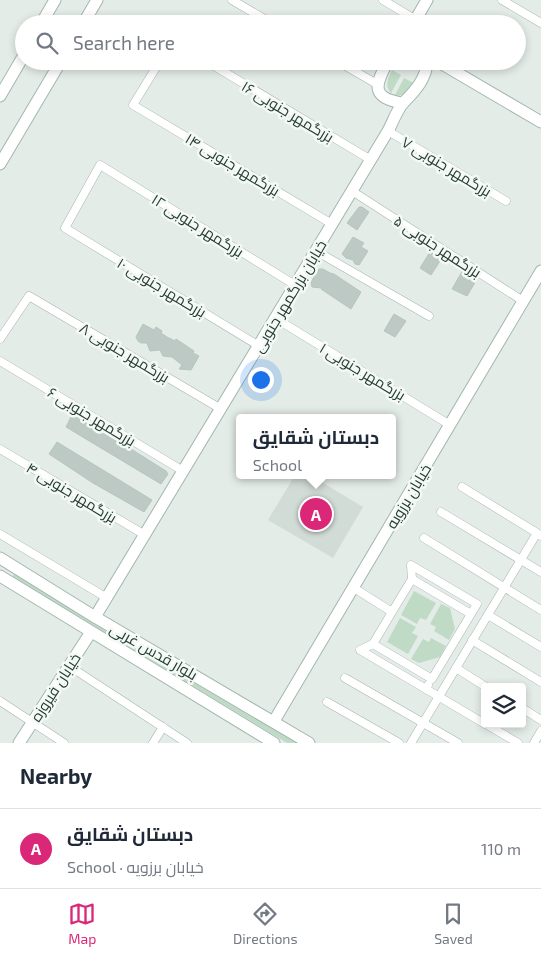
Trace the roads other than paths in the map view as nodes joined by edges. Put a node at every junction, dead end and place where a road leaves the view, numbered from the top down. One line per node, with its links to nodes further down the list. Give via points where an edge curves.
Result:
1 (55, 0): 7 (main road)
2 (97, 0): 8 (main road)
3 (232, 0): 9 (street)
4 (383, 0): 10 (street)
5 (427, 0): 11 (main road)
6 (502, 0): 12 (street)
7 (46, 15)
8 (88, 15)
9 (258, 15)
10 (405, 15)
11 (419, 15)
12 (541, 23)
13 (15, 70): 22 (main road)
14 (56, 70): 27 (main road)
15 (154, 70): 31 (street, بزرگمهر جنوبی ۱۴, via 133,105)
16 (221, 70): 26 (street, بزرگمهر جنوبی ۱۶)
17 (353, 70): 21 (street)
18 (383, 70): 21 (main road)
19 (426, 70): 23 (main road, خیابان بزرگمهر جنوبی)
20 (451, 70): 24 (main road)
21 (377, 84): 23 (main road, via 381,95)
22 (0, 96)
23 (403, 103): 25 (main road, خیابان بزرگمهر جنوبی)
24 (541, 122)
25 (388, 131): 26 (main road, خیابان بزرگمهر جنوبی); 30 (street, بزرگمهر جنوبی ۷)
26 (371, 160): 29 (main road, خیابان بزرگمهر جنوبی)
27 (0, 164)
28 (100, 165): 34 (street, بزرگمهر جنوبی ۱۲); 39 (street, بزرگمهر جنوبی ۱۰, via 65,228)
29 (352, 190): 31 (main road, خیابان بزرگمهر جنوبی); 35 (street, بزرگمهر جنوبی ۵)
30 (506, 201)
31 (332, 224): 32 (main road, خیابان بزرگمهر جنوبی)
32 (316, 251): 34 (main road, خیابان بزرگمهر جنوبی); 36 (street)
33 (541, 271): 35 (main road, خیابان برزویه)
34 (295, 285): 37 (main road, خیابان بزرگمهر جنوبی)
35 (524, 301): 42 (main road, خیابان برزویه)
36 (429, 316)
37 (276, 318): 39 (main road, خیابان بزرگمهر جنوبی); 42 (street, بزرگمهر جنوبی ۱)
38 (0, 339): 41 (street, بزرگمهر جنوبی ۸, via 29,296)
39 (259, 346): 41 (main road, خیابان بزرگمهر جنوبی)
40 (0, 362): 44 (street, بزرگمهر جنوبی ۶)
41 (221, 409): 44 (main road, خیابان بزرگمهر جنوبی)
42 (450, 425): 57 (main road, خیابان برزویه)
43 (0, 448): 48 (street, بزرگمهر جنوبی ۴)
44 (183, 471): 48 (main road, خیابان بزرگمهر جنوبی)
45 (462, 487): 49 (street)
46 (441, 512): 51 (street)
47 (0, 534): 58 (street)
48 (145, 535): 58 (main road, خیابان بزرگمهر جنوبی)
49 (539, 535): 51 (street)
50 (424, 538): 56 (street)
51 (521, 560): 53 (street); 56 (street)
52 (2, 563): 63 (main road, بلوار قدس غربی)
53 (541, 572)
54 (0, 576): 64 (main road, بلوار قدس غربی)
55 (412, 579): 60 (street); 61 (street); 61 (street, via 411,565 477,604)
56 (504, 587): 59 (street); 62 (street)
57 (354, 588): 60 (street); 81 (main road, خیابان برزویه)
58 (107, 598): 63 (main road, خیابان بزرگمهر جنوبی)
59 (541, 610)
60 (392, 612): 66 (street)
61 (471, 614): 71 (street)
62 (488, 615): 65 (street); 67 (street)
63 (95, 617): 81 (main road, بلوار قدس غربی)
64 (91, 632): 68 (main road, خیابان فیروزه); 91 (main road, بلوار قدس غربی)
65 (472, 640): 69 (street); 72 (street)
66 (373, 644): 71 (street); 74 (street, via 360,650)
67 (541, 647)
68 (69, 666): 80 (main road, خیابان فیروزه); 84 (street)
69 (456, 668): 73 (street); 75 (street)
70 (344, 678): 83 (street)
71 (432, 679): 74 (street)
72 (541, 682)
73 (481, 684)
74 (426, 689): 75 (street)
75 (439, 697): 82 (street); 83 (street)
76 (0, 701): 80 (street)
77 (327, 702): 93 (street)
78 (526, 711): 79 (street)
79 (541, 720)
80 (32, 722): 87 (main road, خیابان فیروزه); 88 (street)
81 (274, 722): 92 (main road, بلوار قدس غربی)
82 (481, 722)
83 (423, 723): 94 (street); 95 (street)
84 (163, 728): 89 (street); 90 (street)
85 (492, 728): 96 (street)
86 (541, 731): 97 (street)
87 (19, 743)
88 (64, 743)
89 (153, 743)
90 (187, 743)
91 (274, 743)
92 (309, 743)
93 (399, 743)
94 (411, 743)
95 (458, 743)
96 (518, 743)
97 (534, 743)

